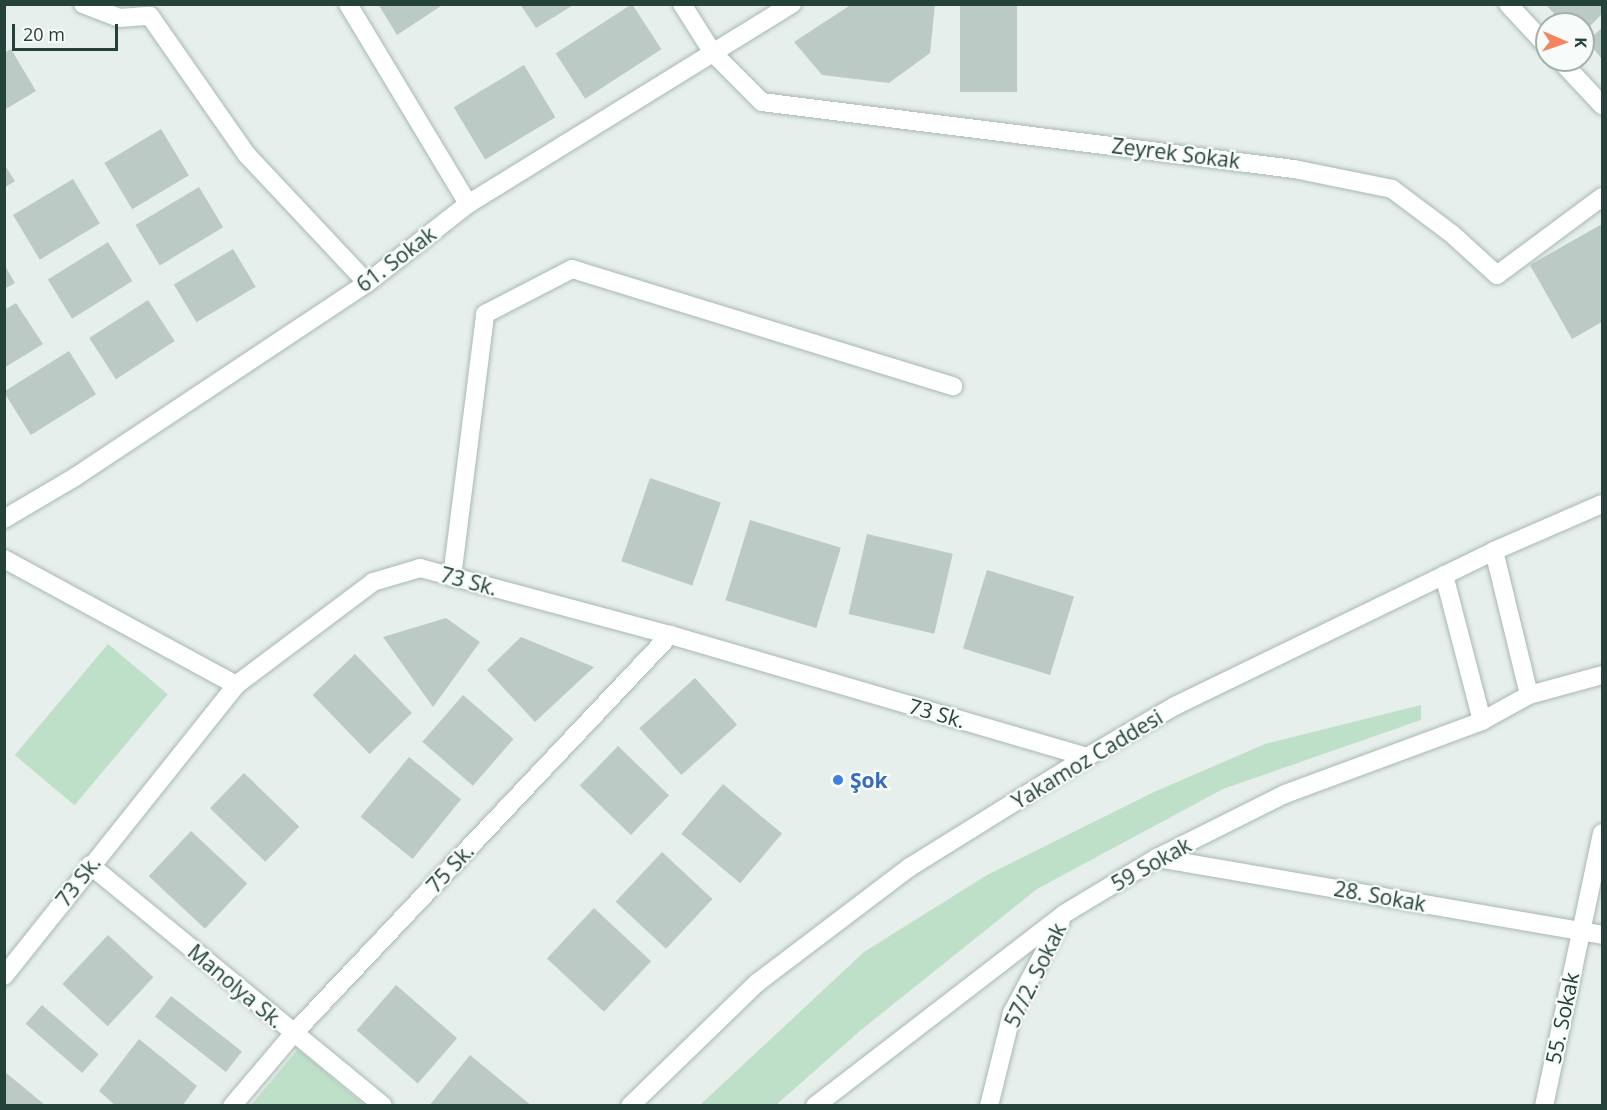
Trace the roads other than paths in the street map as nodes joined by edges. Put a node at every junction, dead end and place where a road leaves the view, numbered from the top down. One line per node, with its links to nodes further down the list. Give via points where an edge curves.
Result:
1 (83, 4): 6 (street, via 119,18)
2 (348, 4): 12 (street)
3 (682, 4): 8 (street)
4 (792, 4): 8 (street, 61. Sokak)
5 (1508, 4): 7 (street)
6 (154, 10): 13 (street, via 247,155)
7 (1535, 33)
8 (712, 53): 11 (street, Zeyrek Sokak, via 762,102 1294,169 1392,189 1452,234 1497,275); 12 (street, 61. Sokak)
9 (1571, 72): 10 (street)
10 (1602, 105)
11 (1602, 197)
12 (468, 204): 13 (street, 61. Sokak)
13 (366, 284): 16 (street, 61. Sokak, via 75,477)
14 (953, 386): 20 (street, via 572,269 485,314)
15 (1602, 504): 17 (street, Yakamoz Caddesi)
16 (4, 519)
17 (1494, 551): 19 (street, Yakamoz Caddesi); 24 (street)
18 (4, 559): 23 (street)
19 (1444, 575): 25 (street); 26 (street, Yakamoz Caddesi, via 1175,706)
20 (452, 577): 21 (street, 73 Sk.); 23 (street, 73 Sk., via 420,568 373,582)
21 (670, 635): 26 (street, 73 Sk.); 34 (street, 75 Sk.)
22 (1602, 675): 24 (street, 59 Sokak)
23 (236, 685): 29 (street, 73 Sk.)
24 (1528, 695): 25 (street, 59 Sokak)
25 (1482, 721): 28 (street, 59 Sokak, via 1285,794)
26 (1087, 757): 37 (street, Yakamoz Caddesi, via 910,867 766,976)
27 (1602, 833): 31 (street, 55. Sokak)
28 (1157, 858): 30 (street, 59 Sokak); 31 (street, 28. Sokak)
29 (90, 865): 33 (street, 73 Sk.); 34 (street, Manolya Sk.)
30 (1065, 914): 38 (street, 59 Sokak); 39 (street, 57/2. Sokak, via 1012,1013)
31 (1580, 930): 32 (street, 28. Sokak); 40 (street, 55. Sokak)
32 (1602, 935)
33 (4, 976)
34 (294, 1033): 35 (street, 75 Sk.); 36 (street, Manolya Sk.)
35 (232, 1106)
36 (383, 1106)
37 (630, 1106)
38 (815, 1106)
39 (989, 1106)
40 (1544, 1106)

